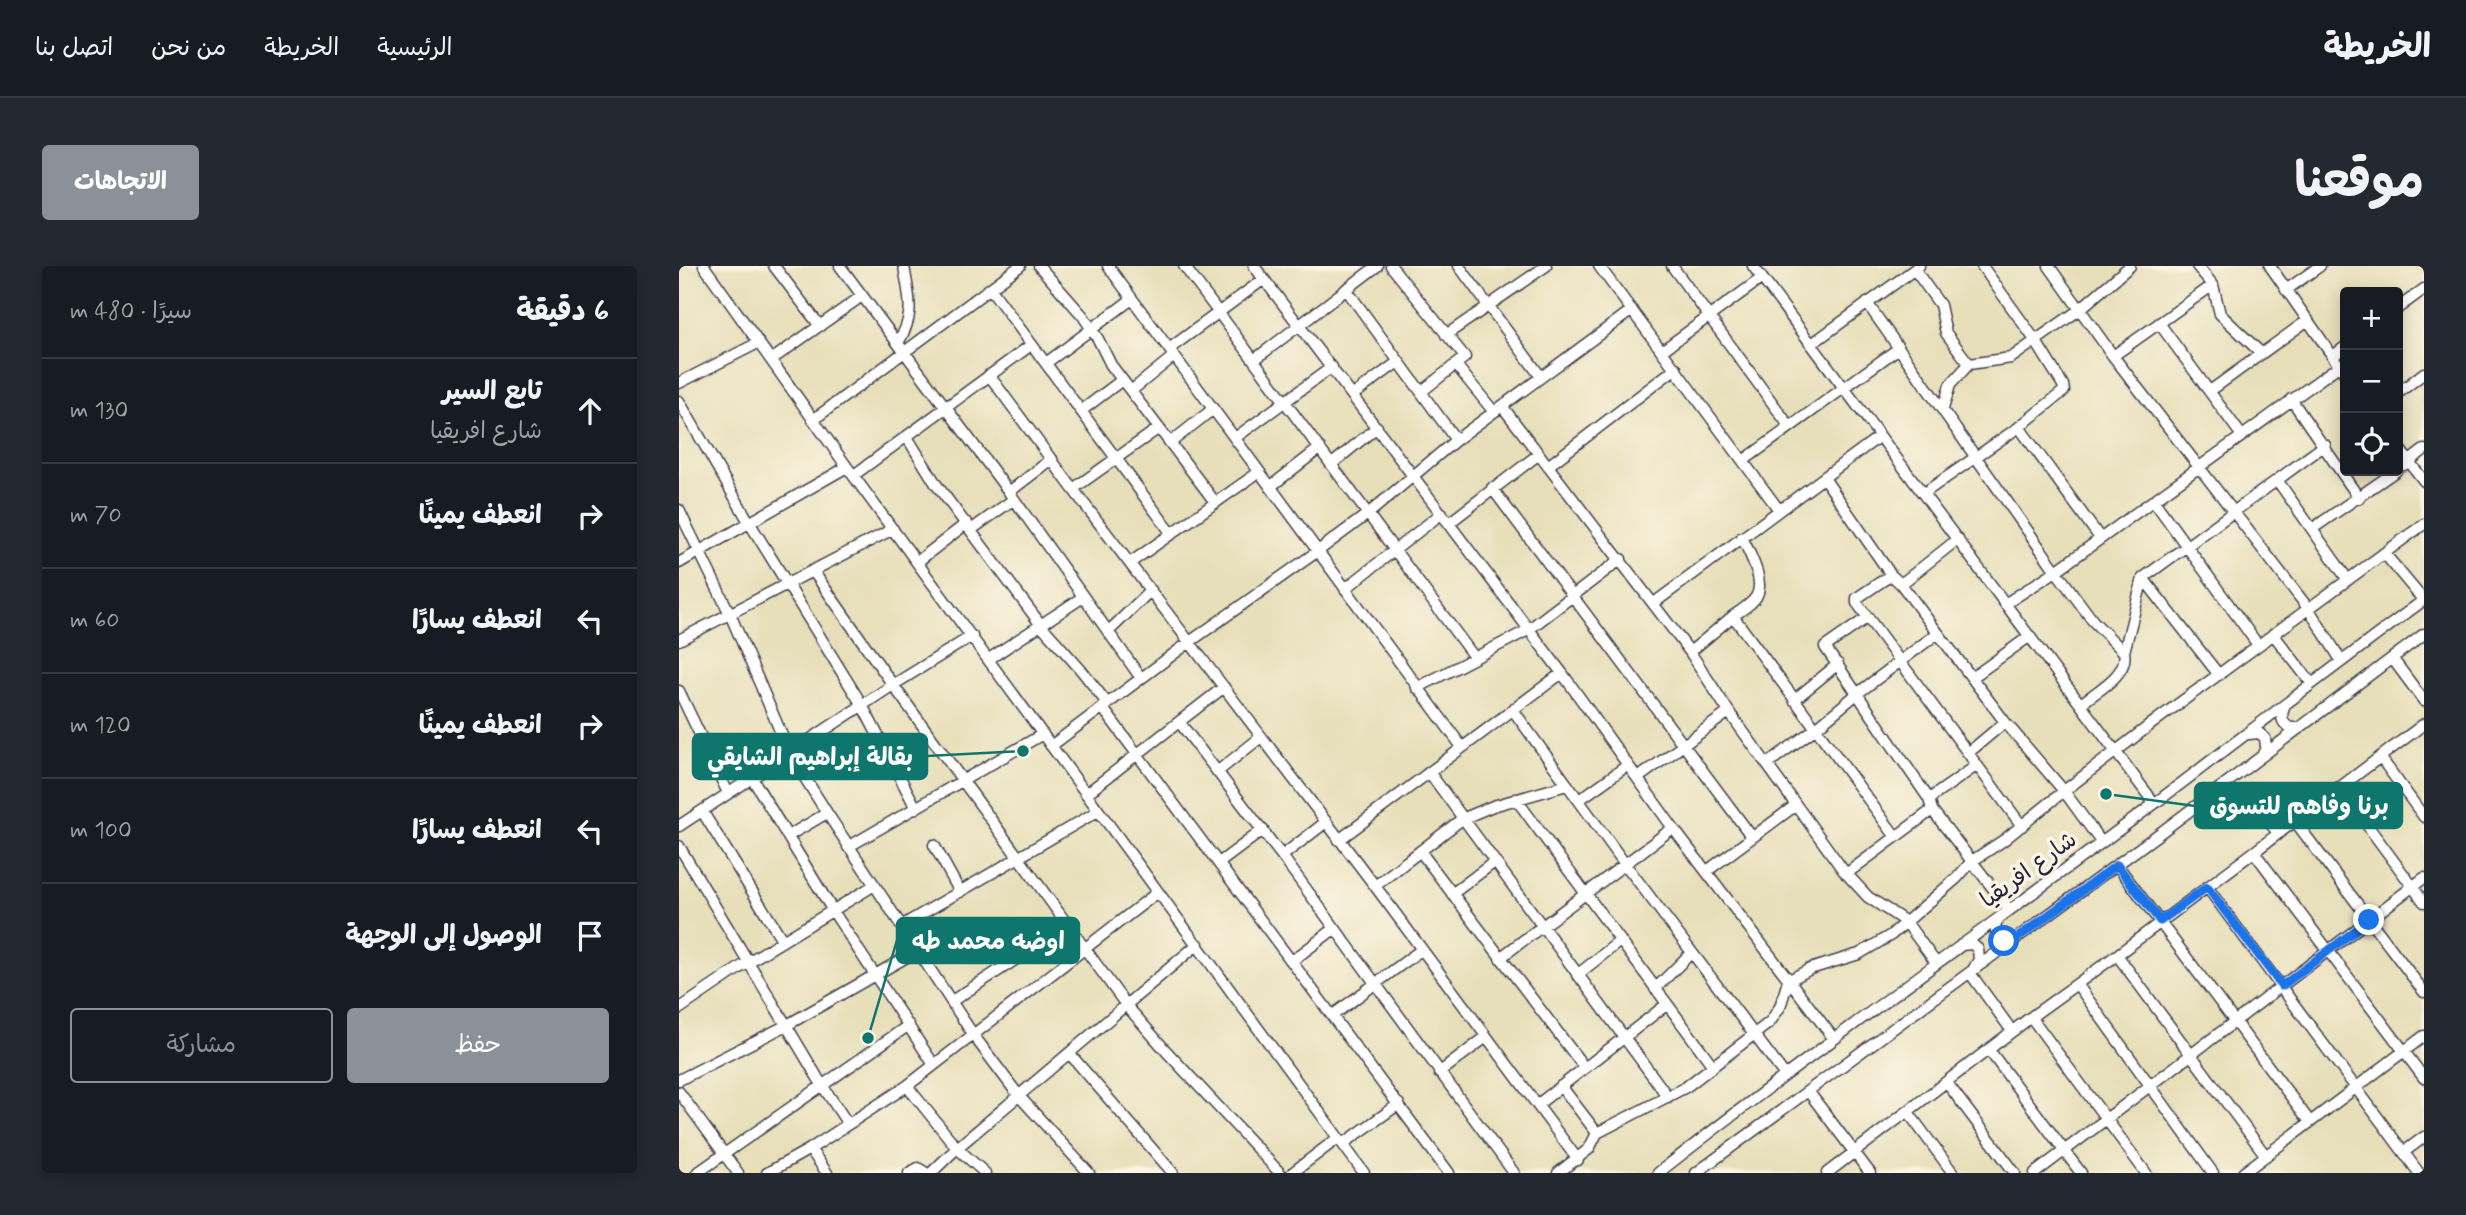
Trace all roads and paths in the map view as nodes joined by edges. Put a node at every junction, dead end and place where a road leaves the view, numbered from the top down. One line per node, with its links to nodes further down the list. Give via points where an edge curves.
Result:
1 (704, 266): 48 (street)
2 (774, 266): 44 (street)
3 (841, 266): 32 (street)
4 (904, 266): 51 (street, via 911,312)
5 (1020, 266): 28 (street)
6 (1039, 266): 45 (street)
7 (1108, 266): 33 (street)
8 (1184, 266): 39 (street)
9 (1254, 266): 26 (street)
10 (1377, 266): 29 (street)
11 (1391, 266): 46 (street)
12 (1459, 266): 36 (street)
13 (1546, 266): 24 (street)
14 (1599, 266): 37 (street)
15 (1672, 266): 40 (street)
16 (1753, 266): 25 (street)
17 (1982, 266): 47 (street)
18 (2049, 266): 38 (street)
19 (2197, 266): 27 (street)
20 (2270, 266): 31 (street)
21 (2320, 266): 31 (street)
22 (1917, 268): 34 (street); 62 (street, via 1940,305 1946,333)
23 (2123, 268): 38 (street)
24 (1530, 270): 36 (street)
25 (1762, 278): 40 (street); 49 (street)
26 (1264, 279): 39 (street); 43 (street)
27 (2213, 285): 42 (street); 55 (street, via 2220,314)
28 (990, 288): 50 (street); 51 (street)
29 (1346, 289): 43 (street); 59 (street)
30 (2424, 289): 35 (street)
31 (2286, 290): 41 (street)
32 (862, 296): 44 (street); 51 (street)
33 (1132, 299): 45 (street); 54 (street)
34 (1867, 303): 49 (street); 52 (street)
35 (2403, 304)
36 (1489, 307): 46 (street); 68 (street)
37 (1632, 310): 53 (street); 68 (street)
38 (2079, 310): 47 (street); 56 (street)
39 (1217, 313): 54 (street); 58 (street)
40 (1709, 317): 53 (street); 87 (street)
41 (2308, 320): 55 (street); 63 (street)
42 (2159, 323): 56 (street); 74 (street)
43 (1299, 324): 58 (street); 64 (street)
44 (820, 326): 57 (street)
45 (1092, 328): 60 (street); 69 (street)
46 (1446, 335): 61 (street, via 1465,357)
47 (2035, 340): 62 (street, via 2011,358); 88 (street, via 2064,391)
48 (758, 343): 57 (street); 70 (street)
49 (1813, 343): 71 (street)
50 (1031, 345): 60 (street); 67 (street)
51 (901, 347): 80 (street); 85 (street)
52 (1899, 348): 71 (street); 83 (street)
53 (1663, 351): 65 (street)
54 (1172, 353): 73 (street); 81 (street)
55 (2261, 353): 74 (street)
56 (2113, 356): 109 (street)
57 (771, 360): 85 (street)
58 (1254, 360): 79 (street)
59 (1398, 362): 75 (street); 76 (street)
60 (1046, 363): 84 (street)
61 (1456, 365): 75 (street); 82 (street)
62 (1969, 365): 83 (street, via 1950,385)
63 (2339, 365): 77 (street)
64 (1332, 367): 76 (street); 79 (street)
65 (1676, 368): 104 (street); 107 (street)
66 (2424, 373): 72 (street)
67 (989, 375): 80 (street); 103 (street)
68 (1541, 377): 82 (street)
69 (1122, 380): 73 (street); 84 (street)
70 (679, 383)
71 (1846, 387): 87 (street); 90 (street)
72 (2403, 389)
73 (1131, 391): 89 (street)
74 (2210, 391): 91 (street)
75 (1421, 392): 94 (street)
76 (1353, 395): 86 (street)
77 (2291, 399): 91 (street); 96 (street)
78 (679, 401): 130 (street)
79 (1284, 401): 93 (street); 97 (street)
80 (946, 408): 92 (street); 121 (street)
81 (1213, 408): 93 (street); 95 (street)
82 (1498, 409): 94 (street); 100 (street)
83 (1943, 409): 101 (street)
84 (1081, 411): 102 (street)
85 (813, 419): 110 (street)
86 (1377, 427): 106 (street); 112 (street)
87 (1790, 427): 104 (street)
88 (2019, 427): 101 (street); 137 (street)
89 (1159, 428): 95 (street); 102 (street)
90 (1880, 436): 114 (street); 120 (street)
91 (2242, 436): 109 (street)
92 (907, 437): 110 (street); 132 (street)
93 (1235, 438): 111 (street)
94 (1456, 440): 112 (street)
95 (1170, 443): 124 (street)
96 (2325, 445): 115 (street); 122 (street)
97 (1320, 449): 106 (street); 117 (street)
98 (2424, 450): 105 (street)
99 (2403, 453): 105 (street)
100 (1538, 454): 107 (street); 118 (street)
101 (1975, 456): 120 (street); 149 (street)
102 (1117, 458): 119 (street); 135 (street)
103 (1052, 459): 119 (street); 121 (street)
104 (1743, 461): 126 (street)
105 (2409, 461): 108 (street); 116 (street)
106 (1332, 464): 127 (street)
107 (1548, 466): 144 (street)
108 (2403, 466)
109 (2199, 468): 123 (street); 128 (street)
110 (851, 471): 130 (street); 133 (street)
111 (1259, 472): 117 (street); 124 (street)
112 (1414, 475): 127 (street); 129 (street)
113 (2389, 476): 122 (street)
114 (1825, 478): 126 (street); 150 (street)
115 (2277, 480): 128 (street); 134 (street)
116 (2424, 481)
117 (1271, 486): 141 (street)
118 (1492, 488): 129 (street); 158 (street)
119 (1073, 489): 147 (street)
120 (1924, 493): 138 (street)
121 (1011, 496): 132 (street); 157 (street)
122 (2359, 498): 134 (street)
123 (2154, 501): 137 (street); 139 (street)
124 (1215, 502): 135 (street)
125 (679, 510): 142 (street)
126 (1779, 510): 136 (street)
127 (1369, 513): 140 (street); 141 (street)
128 (2232, 513): 139 (street); 162 (street)
129 (1445, 518): 140 (street); 167 (street)
130 (749, 522): 142 (street); 153 (street)
131 (2424, 524): 143 (street)
132 (969, 527): 145 (street); 166 (street)
133 (893, 529): 145 (street); 148 (street)
134 (2312, 529): 152 (street)
135 (1172, 534): 147 (street)
136 (1742, 537): 160 (street); 164 (street, via 1759,588 1755,599)
137 (2100, 538): 149 (street)
138 (1958, 539): 154 (street); 161 (street)
139 (2186, 546): 151 (street); 176 (street)
140 (1395, 549): 155 (street); 179 (street)
141 (1318, 551): 155 (street); 175 (street)
142 (699, 552): 146 (street); 163 (street)
143 (2384, 553): 152 (street); 159 (street)
144 (1621, 559): 158 (street); 160 (street)
145 (917, 562): 172 (street)
146 (679, 563)
147 (1130, 563): 156 (street)
148 (813, 571): 153 (street); 190 (street)
149 (2056, 571): 161 (street); 178 (street, via 2093,621)
150 (1891, 575): 154 (street); 165 (street, via 1856,600)
151 (2143, 578): 178 (street); 186 (street)
152 (2348, 580): 162 (street)
153 (788, 584): 163 (street); 198 (street)
154 (1901, 584): 169 (street)
155 (1345, 589): 192 (street)
156 (1151, 590): 168 (street); 175 (street)
157 (1083, 597): 166 (street); 168 (street)
158 (1574, 597): 167 (street); 211 (street)
159 (2424, 601): 182 (street, شارع افريقيا)
160 (1654, 603): 177 (street)
161 (2005, 604): 173 (street)
162 (2308, 608): 170 (street); 182 (street)
163 (730, 614): 174 (street); 216 (street)
164 (1734, 615): 177 (street); 195 (street)
165 (1868, 617): 183 (street); 184 (street, via 1825,647)
166 (1041, 625): 181 (street); 199 (street, via 1081,670)
167 (1528, 630): 179 (street); 185 (street)
168 (1108, 632): 188 (street)
169 (1938, 633): 183 (street); 187 (street)
170 (2273, 634): 176 (street); 189 (street)
171 (2424, 634): 180 (street)
172 (972, 636): 181 (street); 190 (street)
173 (2030, 636): 187 (street); 197 (street)
174 (679, 640)
175 (1191, 641): 188 (street); 191 (street)
176 (2258, 645): 186 (street)
177 (1691, 652): 202 (street)
178 (2124, 652): 197 (street, via 2122,670)
179 (1474, 657): 192 (street)
180 (2392, 658): 196 (street); 207 (street)
181 (989, 659): 208 (street)
182 (2341, 660): 189 (street, شارع افريقيا)
183 (1900, 662): 194 (street); 215 (street)
184 (1838, 664): 194 (street); 195 (street)
185 (1562, 673): 201 (street); 221 (street)
186 (2219, 675): 214 (street)
187 (1973, 677): 203 (street)
188 (1141, 678): 199 (street)
189 (2312, 684): 200 (street, شارع افريقيا)
190 (893, 685): 198 (street); 227 (street)
191 (1224, 687): 204 (street); 210 (street)
192 (1417, 688): 213 (street)
193 (679, 691): 231 (street)
194 (1858, 693): 206 (street); 237 (street)
195 (1794, 699): 206 (street)
196 (2424, 701)
197 (2081, 704): 214 (street)
198 (862, 705): 216 (street); 238 (street)
199 (1104, 705): 212 (street); 217 (street)
200 (2285, 705): 207 (street, via 2284,723); 209 (street, شارع افريقيا)
201 (1513, 710): 213 (street); 228 (street)
202 (1730, 712): 211 (street); 220 (street)
203 (2005, 722): 215 (street); 230 (street)
204 (1180, 723): 217 (street); 223 (street)
205 (2424, 724): 219 (street)
206 (1816, 728): 220 (street); 254 (street)
207 (2300, 728): 218 (street)
208 (1043, 734): 212 (street); 227 (street)
209 (2244, 736): 218 (street, via 2259,733 2265,738); 235 (street, شارع افريقيا)
210 (1261, 737): 223 (street); 246 (street)
211 (1684, 744): 226 (street); 253 (street)
212 (1051, 746): 232 (street)
213 (1462, 747): 224 (street)
214 (2117, 752): 230 (street); 235 (street)
215 (1968, 753): 222 (street)
216 (790, 754): 225 (street); 242 (street)
217 (1138, 756): 232 (street); 265 (street)
218 (2261, 757): 239 (street)
219 (2380, 757): 229 (street); 243 (street)
220 (1767, 764): 236 (street)
221 (1628, 765): 226 (street); 234 (street)
222 (1976, 766): 237 (street); 248 (street)
223 (1217, 772): 250 (street)
224 (1429, 772): 244 (street); 255 (street)
225 (752, 778): 231 (street); 252 (street)
226 (1638, 778): 249 (street)
227 (964, 781): 238 (street); 263 (street)
228 (1567, 785): 233 (street); 234 (street)
229 (2339, 787): 245 (street); 274 (street)
230 (2064, 791): 248 (street); 256 (street)
231 (728, 793): 240 (street)
232 (1086, 794): 241 (street)
233 (1516, 799): 244 (street); 278 (street)
234 (1579, 800): 267 (street)
235 (2154, 803): 256 (street, شارع افريقيا)
236 (1796, 805): 253 (street); 270 (street)
237 (1931, 805): 254 (street); 264 (street)
238 (916, 808): 259 (street)
239 (2192, 809): 251 (street, via 2251,806); 268 (street)
240 (702, 811): 247 (street); 291 (street)
241 (1098, 811): 263 (street); 276 (street)
242 (827, 813): 252 (street); 259 (street)
243 (2424, 817)
244 (1462, 819): 260 (street); 266 (street)
245 (2294, 820): 251 (street); 283 (street)
246 (1326, 822): 255 (street); 262 (street)
247 (679, 826)
248 (2022, 826): 264 (street)
249 (1672, 828): 267 (street); 269 (street)
250 (1263, 831): 262 (street); 265 (street)
251 (2278, 832): 261 (street)
252 (788, 836): 281 (street)
253 (1752, 837): 269 (street)
254 (1896, 837): 270 (street)
255 (1339, 840): 273 (street)
256 (2101, 842): 282 (street, شارع افريقيا)
257 (934, 845): 277 (street)
258 (679, 846): 303 (street)
259 (848, 846): 272 (street)
260 (1420, 851): 273 (street); 279 (street)
261 (2254, 852): 275 (street); 298 (street)
262 (1282, 856): 289 (street)
263 (1019, 858): 277 (street); 287 (street)
264 (1972, 860): 282 (street); 285 (street)
265 (1219, 863): 302 (street)
266 (1493, 863): 279 (street); 288 (street)
267 (1625, 864): 278 (street); 299 (street)
268 (2117, 865): 284 (street); 290 (street)
269 (1707, 871): 308 (street)
270 (1846, 874): 285 (street, via 1868,897)
271 (2424, 877): 274 (street)
272 (873, 886): 281 (street); 286 (street)
273 (1375, 886): 297 (street)
274 (2412, 886): 280 (street); 283 (street)
275 (2207, 887): 284 (street); 311 (street)
276 (1158, 891): 293 (street); 296 (street)
277 (960, 892): 286 (street)
278 (1584, 893): 288 (street); 292 (street)
279 (1452, 894): 301 (street)
280 (2424, 902)
281 (833, 911): 291 (street); 306 (street)
282 (2005, 912): 290 (street, via 1995,924 1997,936 2008,942); 294 (street, شارع افريقيا)
283 (2369, 920): 298 (street); 313 (street)
284 (2160, 921): 300 (street); 320 (street)
285 (1906, 922): 304 (street); 308 (street, via 1867,950)
286 (901, 926): 295 (street)
287 (1067, 926): 296 (street); 314 (street)
288 (1541, 926): 301 (street); 307 (street)
289 (1334, 929): 302 (street); 310 (street)
290 (2016, 939): 305 (street)
291 (783, 941): 303 (street)
292 (1620, 941): 307 (street); 312 (street)
293 (1198, 944): 316 (street); 359 (street)
294 (1957, 948): 304 (street, شارع افريقيا); 305 (street, via 1968,944 1978,949 1979,960)
295 (919, 950): 306 (street); 314 (street)
296 (1086, 950): 316 (street); 325 (street)
297 (1422, 950): 310 (street); 327 (street)
298 (2328, 951): 311 (street); 331 (street)
299 (1691, 953): 312 (street); 324 (street)
300 (2117, 955): 309 (street); 333 (street)
301 (1500, 958): 336 (street)
302 (1292, 961): 318 (street)
303 (748, 962): 317 (street); 321 (street)
304 (1936, 963): 329 (street, شارع افريقيا)
305 (1971, 972): 323 (street); 347 (street)
306 (876, 975): 321 (street); 322 (street)
307 (1577, 975): 328 (street)
308 (1788, 981): 324 (street, via 1770,1022); 329 (street)
309 (2077, 984): 319 (street); 345 (street)
310 (1374, 985): 318 (street); 337 (street)
311 (2282, 986): 320 (street); 346 (street)
312 (1655, 989): 315 (street)
313 (2424, 992)
314 (952, 1001): 325 (street)
315 (1666, 1004): 328 (street); 335 (street)
316 (1126, 1005): 332 (street); 377 (street)
317 (679, 1009)
318 (1333, 1015): 351 (street)
319 (2031, 1017): 323 (street); 354 (street)
320 (2236, 1021): 333 (street); 355 (street)
321 (787, 1025): 340 (street); 342 (street)
322 (909, 1025): 334 (street); 342 (street)
323 (2012, 1031): 330 (street)
324 (1752, 1034): 335 (street); 338 (street)
325 (974, 1035): 334 (street); 349 (street)
326 (2424, 1035): 331 (street)
327 (1486, 1037): 337 (street); 352 (street)
328 (1623, 1037): 336 (street); 350 (street)
329 (1834, 1039): 338 (street, شارع افريقيا)
330 (1989, 1050): 341 (street); 362 (street)
331 (2404, 1051): 339 (street); 346 (street)
332 (1069, 1053): 349 (street); 376 (street)
333 (2192, 1055): 345 (street); 366 (street)
334 (934, 1065): 343 (street)
335 (1713, 1066): 350 (street)
336 (1584, 1067): 344 (street)
337 (1439, 1073): 381 (street)
338 (1784, 1074): 383 (street, شارع افريقيا)
339 (2424, 1078)
340 (679, 1080)
341 (1947, 1083): 353 (street); 388 (street)
342 (822, 1086): 356 (street); 365 (street)
343 (907, 1086): 356 (street); 360 (street)
344 (1561, 1086): 352 (street); 357 (street)
345 (2150, 1087): 354 (street); 392 (street)
346 (2356, 1087): 355 (street); 363 (street)
347 (1808, 1091): 364 (street); 384 (street)
348 (679, 1092): 365 (street)
349 (1019, 1096): 360 (street); 375 (street)
350 (1668, 1097): 357 (street)
351 (1399, 1104): 359 (street); 380 (street)
352 (1537, 1105): 367 (street)
353 (1908, 1112): 364 (street); 387 (street)
354 (2107, 1119): 362 (street); 391 (street)
355 (2310, 1122): 366 (street)
356 (848, 1124): 361 (street)
357 (1597, 1133): 367 (street)
358 (2424, 1137): 363 (street)
359 (1341, 1141): 378 (street); 379 (street)
360 (957, 1148): 373 (street); 374 (street)
361 (810, 1149): 370 (street); 371 (street)
362 (2065, 1151): 389 (street); 390 (street)
363 (2404, 1152): 394 (street)
364 (1854, 1153): 385 (street); 386 (street)
365 (725, 1154): 368 (street); 369 (street)
366 (2266, 1156): 393 (street)
367 (1578, 1160): 382 (street)
368 (697, 1173)
369 (738, 1173)
370 (768, 1173)
371 (827, 1173)
372 (909, 1173): 373 (street, via 918,1168)
373 (929, 1173)
374 (985, 1173)
375 (1089, 1173)
376 (1173, 1173)
377 (1280, 1173)
378 (1291, 1173)
379 (1364, 1173)
380 (1449, 1173)
381 (1514, 1173)
382 (1558, 1173)
383 (1658, 1173)
384 (1696, 1173)
385 (1827, 1173)
386 (1870, 1173)
387 (1953, 1173)
388 (2015, 1173)
389 (2035, 1173)
390 (2081, 1173)
391 (2146, 1173)
392 (2213, 1173)
393 (2243, 1173)
394 (2419, 1173)

